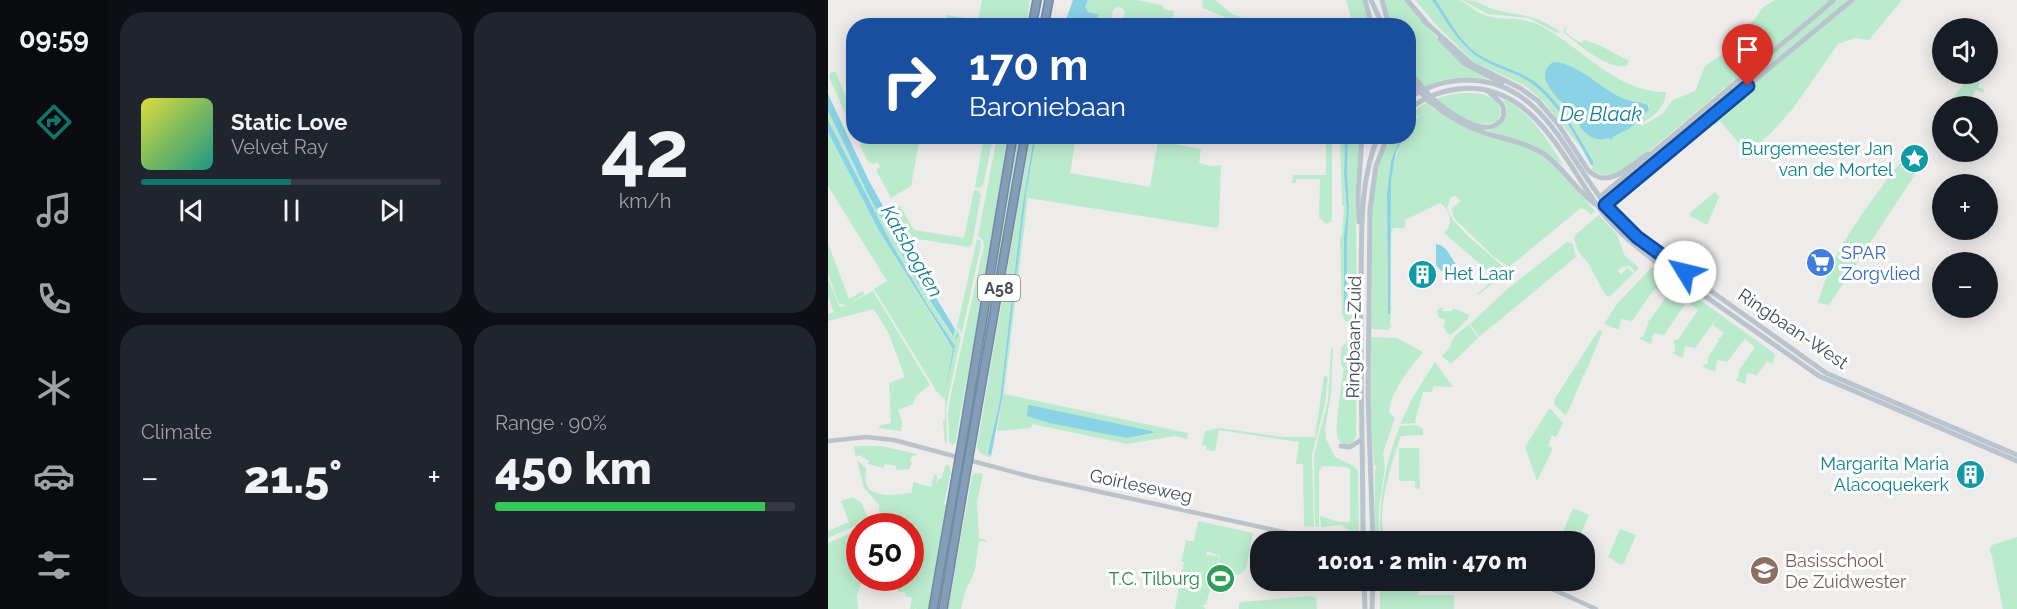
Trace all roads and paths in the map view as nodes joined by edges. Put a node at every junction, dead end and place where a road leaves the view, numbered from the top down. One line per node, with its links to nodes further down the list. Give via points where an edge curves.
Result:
1 (1035, 0): 9 (highway)
2 (1049, 0): 10 (highway)
3 (1365, 0): 11 (main road)
4 (1371, 0): 12 (main road)
5 (1382, 0): 13 (main road)
6 (1407, 0): 14 (main road)
7 (1834, 0): 27 (main road)
8 (1852, 0): 29 (main road)
9 (1032, 18)
10 (1046, 18)
11 (1370, 18)
12 (1379, 18)
13 (1387, 18)
14 (1424, 21): 19 (main road, via 1457,58); 27 (main road, via 1472,64 1521,87 1538,100 1593,175 1617,176)
15 (1416, 85): 17 (main road)
16 (1416, 87): 17 (main road)
17 (1418, 89): 19 (main road, Ringbaan-West, via 1467,80); 20 (main road, bridge)
18 (1485, 90): 20 (main road, via 1499,101 1504,112 1502,119 1491,127 1468,122); 21 (main road, Ringbaan-West, via 1450,90); 30 (main road, Ringbaan-West, via 1512,99 1533,116)
19 (1511, 90): 28 (main road, Ringbaan-West, via 1549,122)
20 (1431, 100): 30 (main road, via 1444,113 1466,125 1543,153)
21 (1416, 105)
22 (1012, 144): 43 (highway, A58, bridge)
23 (1024, 144): 44 (highway, A58, bridge)
24 (1361, 144): 31 (main road, via 1358,195)
25 (1375, 144): 31 (main road, Ringbaan-Zuid, via 1365,180)
26 (1384, 144): 39 (main road, Ringbaan-Zuid, via 1371,193 1368,408)
27 (1657, 148): 28 (main road)
28 (1600, 197): 29 (main road, Ringbaan-West); 30 (main road)
29 (1605, 205): 30 (main road); 35 (main road, Ringbaan-West, via 1656,252 1826,373)
30 (1598, 207): 36 (main road, Ringbaan-West, via 1635,246 1819,376)
31 (1362, 242): 32 (main road, Ringbaan-Zuid)
32 (1361, 440): 34 (main road, via 1350,447); 38 (main road, Ringbaan-Zuid)
33 (828, 441): 37 (street, Goirleseweg, via 878,437 1032,477)
34 (1341, 446)
35 (2017, 455)
36 (2017, 461)
37 (1279, 531)
38 (1364, 531)
39 (1373, 531)
40 (1364, 591): 45 (main road)
41 (1373, 591): 46 (main road)
42 (1557, 591): 47 (street)
43 (933, 609)
44 (943, 609)
45 (1365, 609)
46 (1372, 609)
47 (1596, 609)

